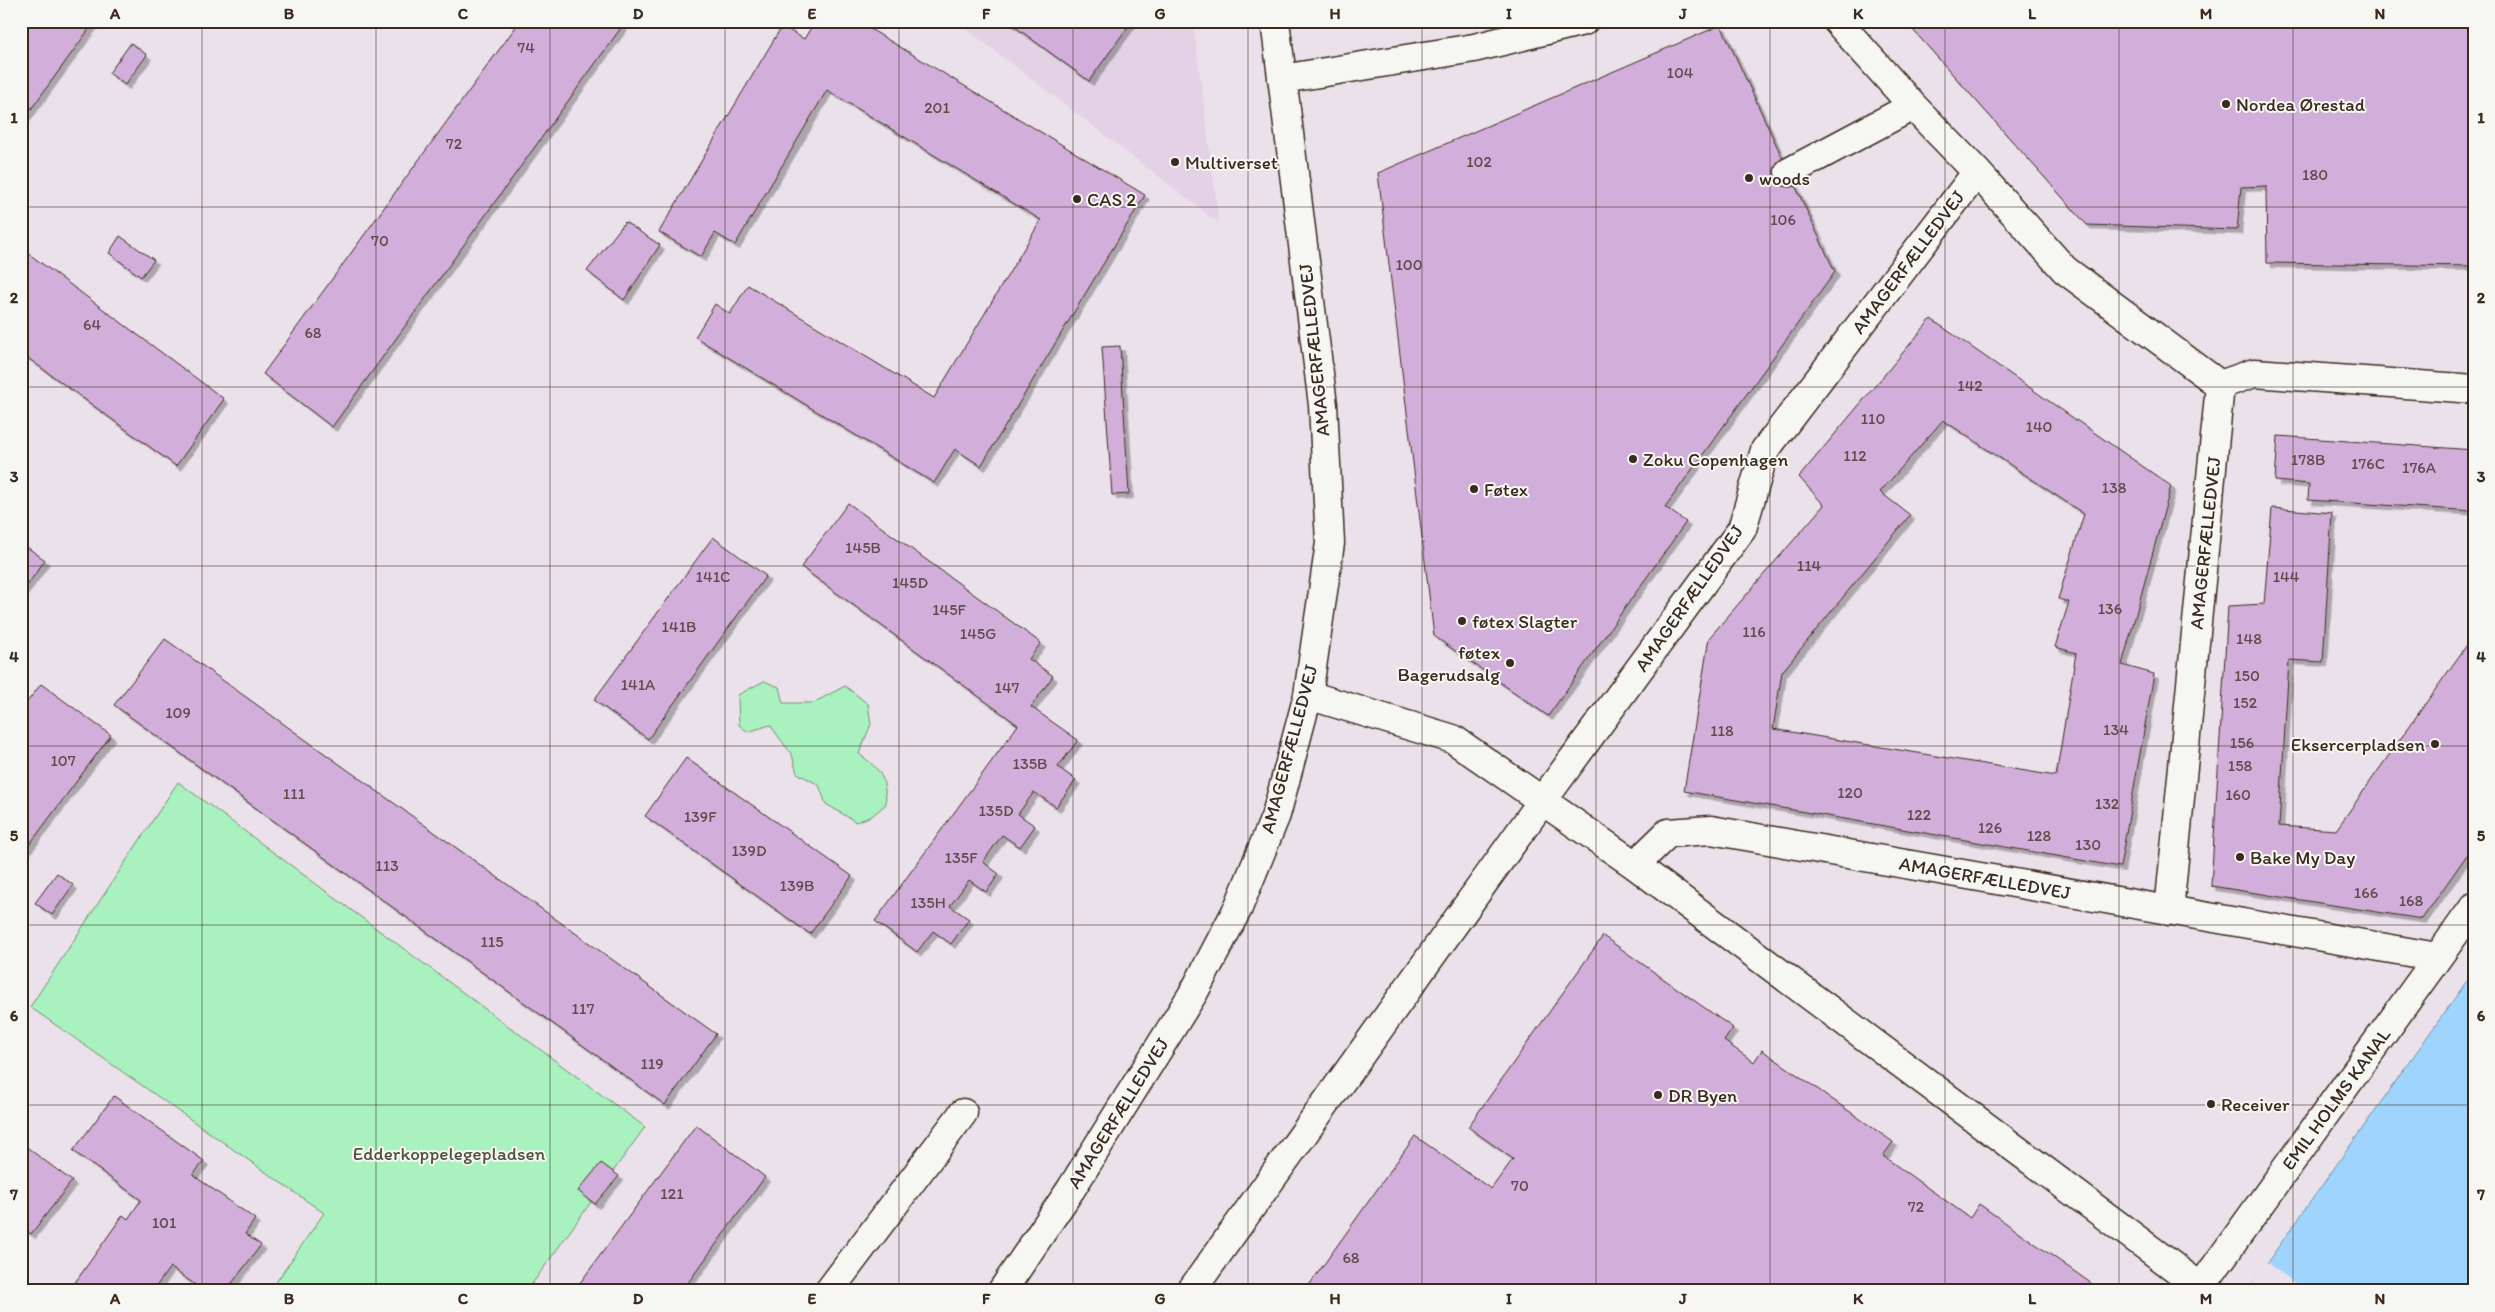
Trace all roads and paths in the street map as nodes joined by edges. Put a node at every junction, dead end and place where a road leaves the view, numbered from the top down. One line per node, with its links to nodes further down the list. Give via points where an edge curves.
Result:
1 (1275, 21): 4 (street, AMAGERFÆLLEDVEJ)
2 (1584, 21): 4 (street, via 1474,48)
3 (1837, 21): 5 (street, AMAGERFÆLLEDVEJ)
4 (1282, 79): 10 (street, AMAGERFÆLLEDVEJ, via 1323,405 1330,544)
5 (1913, 106): 6 (street); 7 (street, AMAGERFÆLLEDVEJ)
6 (1789, 172)
7 (1977, 172): 8 (street, AMAGERFÆLLEDVEJ, via 2065,270); 11 (street, AMAGERFÆLLEDVEJ, via 1765,450 1742,529)
8 (2220, 384): 9 (street, via 2254,373); 14 (street, AMAGERFÆLLEDVEJ)
9 (2474, 389)
10 (1308, 695): 11 (street, via 1453,739); 19 (street, AMAGERFÆLLEDVEJ, via 1276,815 1238,908 1194,992)
11 (1542, 800): 12 (street); 20 (street, AMAGERFÆLLEDVEJ)
12 (1636, 865): 14 (street, AMAGERFÆLLEDVEJ, via 1668,833 1711,830); 17 (street)
13 (2474, 907): 15 (street, EMIL HOLMS KANAL)
14 (2169, 911): 15 (street, AMAGERFÆLLEDVEJ)
15 (2437, 957): 17 (street, EMIL HOLMS KANAL)
16 (963, 1113): 18 (street)
17 (2202, 1289)
18 (829, 1291)
19 (1002, 1291)
20 (1191, 1291)

